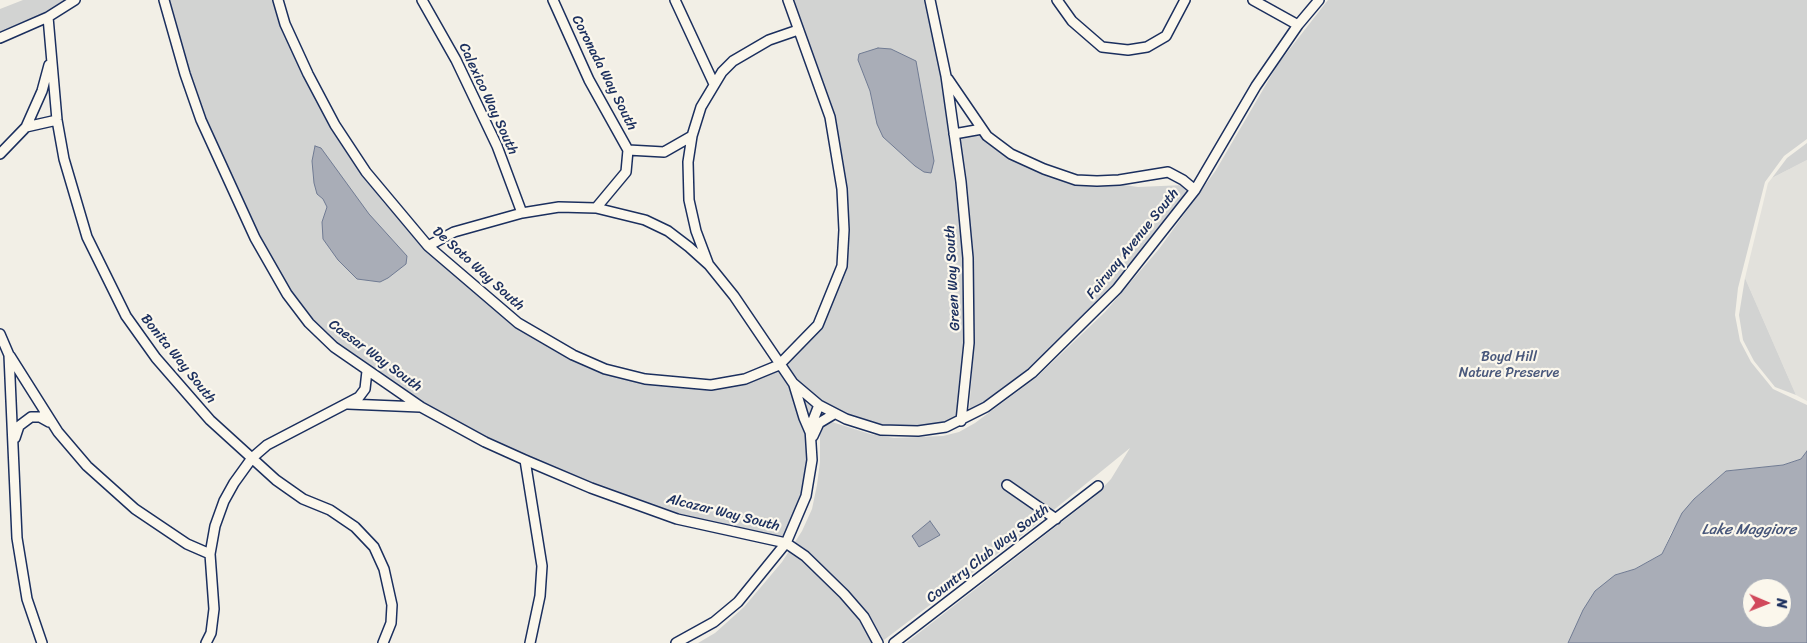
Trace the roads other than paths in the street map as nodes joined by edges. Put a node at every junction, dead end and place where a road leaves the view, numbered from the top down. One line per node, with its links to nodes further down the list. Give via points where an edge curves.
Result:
1 (76, 0): 13 (street)
2 (164, 0): 35 (street, Caesar Way South, via 201,120 255,238 287,294 309,323)
3 (278, 0): 30 (street, De Soto Way South, via 300,57 335,125 366,172)
4 (422, 0): 29 (street, Calexico Way South, via 456,60 497,146)
5 (552, 0): 25 (street, Coronada Way South, via 588,80)
6 (675, 0): 19 (street)
7 (788, 0): 15 (street)
8 (930, 0): 18 (street, Green Way South)
9 (1057, 0): 10 (street, via 1072,21 1102,47 1128,50 1147,47 1166,36)
10 (1185, 0)
11 (1253, 0): 14 (street)
12 (1319, 0): 14 (street, Fairway Avenue South)
13 (48, 17): 16 (street); 17 (street, Bonita Way South)
14 (1298, 25): 27 (street, Fairway Avenue South, via 1256,86)
15 (798, 30): 19 (street, via 747,51 722,72); 34 (street, via 830,117 838,153 844,230 842,266 818,324)
16 (0, 38)
17 (50, 60): 20 (street, Bonita Way South); 21 (street, via 42,91)
18 (946, 76): 22 (street, Green Way South); 23 (street, Green Way South)
19 (714, 84): 24 (street, via 701,107)
20 (57, 120): 21 (street); 45 (street, Bonita Way South, via 64,160 87,237 126,316 183,390)
21 (26, 127): 26 (street)
22 (982, 129): 23 (street); 27 (street, Green Way South, via 1011,154 1076,180 1119,180 1168,172)
23 (954, 134): 41 (street, Green Way South, via 968,268 969,343)
24 (692, 136): 25 (street, Coronada Way South, via 664,152); 31 (street, via 688,162 689,200)
25 (628, 150): 28 (street, via 626,172)
26 (0, 154)
27 (1195, 190): 41 (street, Fairway Avenue South, via 1117,290 1076,331 1032,373)
28 (596, 208): 29 (street, via 559,207); 31 (street, via 645,220 668,231)
29 (522, 213): 30 (street, via 454,232)
30 (428, 246): 34 (street, De Soto Way South, via 518,323 573,355 605,369 652,380 711,385 745,379)
31 (709, 265): 34 (street, Fairway Avenue South)
32 (0, 334): 33 (street)
33 (9, 355): 42 (street); 44 (street)
34 (780, 365): 36 (street, Fairway Avenue South)
35 (367, 371): 37 (street, via 365,389); 39 (street, Caesar Way South)
36 (793, 383): 38 (street, Fairway Avenue South); 43 (street)
37 (345, 404): 39 (street); 45 (street, via 282,435)
38 (819, 406): 40 (street, Fairway Avenue South); 43 (street, via 811,422)
39 (421, 407): 46 (street, Caesar Way South)
40 (834, 414): 41 (street, Fairway Avenue South, via 862,425 903,432 946,427); 43 (street, via 819,423)
41 (961, 421)
42 (52, 424): 44 (street, via 40,417 31,417 19,426); 51 (street, via 87,466 135,509 187,544)
43 (811, 435): 50 (street, via 806,496)
44 (14, 442): 52 (street, via 17,538 27,599)
45 (252, 458): 51 (street, via 224,500); 54 (street, Bonita Way South, via 289,490 330,510 355,527 374,547 384,569 392,605 391,623)
46 (524, 460): 50 (street, Alcazar Way South, via 677,518); 55 (street, via 542,566 540,596)
47 (1007, 485): 49 (street)
48 (1098, 486): 49 (street, Country Club Way South)
49 (1056, 519): 58 (street, Country Club Way South)
50 (786, 543): 56 (street, via 738,602 714,622); 57 (street, Alcazar Way South, via 805,556 844,594 864,617)
51 (210, 554): 53 (street, via 214,609)
52 (42, 643)
53 (206, 643)
54 (383, 643)
55 (530, 643)
56 (676, 643)
57 (878, 643)
58 (894, 643)

